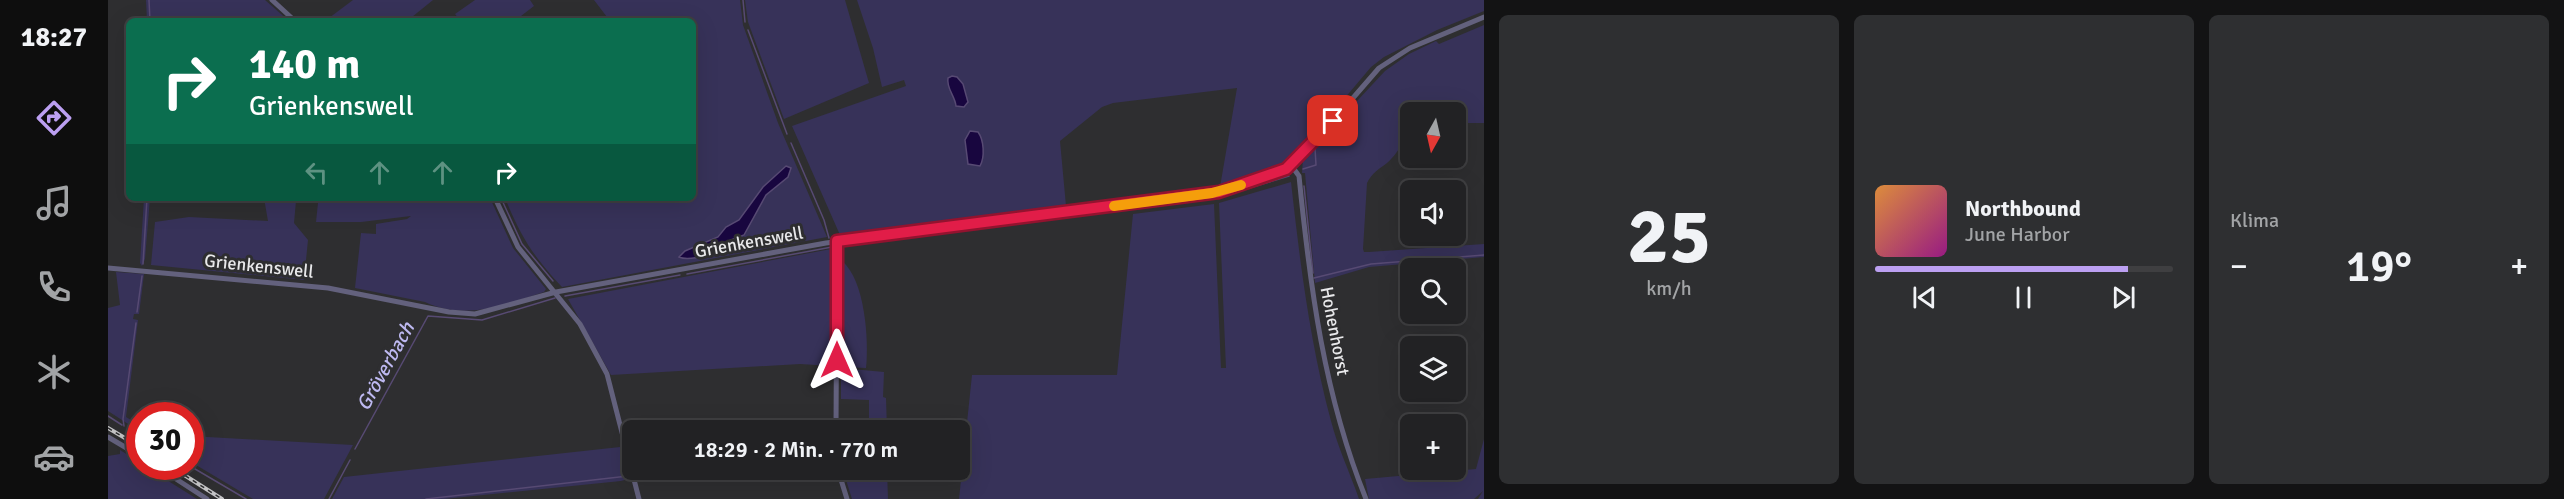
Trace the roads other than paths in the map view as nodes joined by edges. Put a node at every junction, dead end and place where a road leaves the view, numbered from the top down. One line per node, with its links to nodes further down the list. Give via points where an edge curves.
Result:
1 (272, 0): 3 (street)
2 (1484, 17): 4 (street, Grienkenswell, via 1425,41 1379,68)
3 (292, 18)
4 (1292, 165): 6 (street, Grienkenswell, via 1219,192); 17 (street, Hohenhorst, via 1299,176 1311,290 1324,361 1341,429)
5 (496, 201): 8 (street, via 518,247)
6 (837, 241): 8 (street, Grienkenswell); 9 (street)
7 (108, 268): 8 (street, Grienkenswell, via 328,288 466,314 491,312)
8 (556, 291): 15 (street, via 580,324 607,374)
9 (836, 420)
10 (108, 436): 11 (street)
11 (126, 447)
12 (178, 480): 14 (street)
13 (841, 480): 16 (street)
14 (207, 499)
15 (639, 499)
16 (847, 499)
17 (1366, 499)

